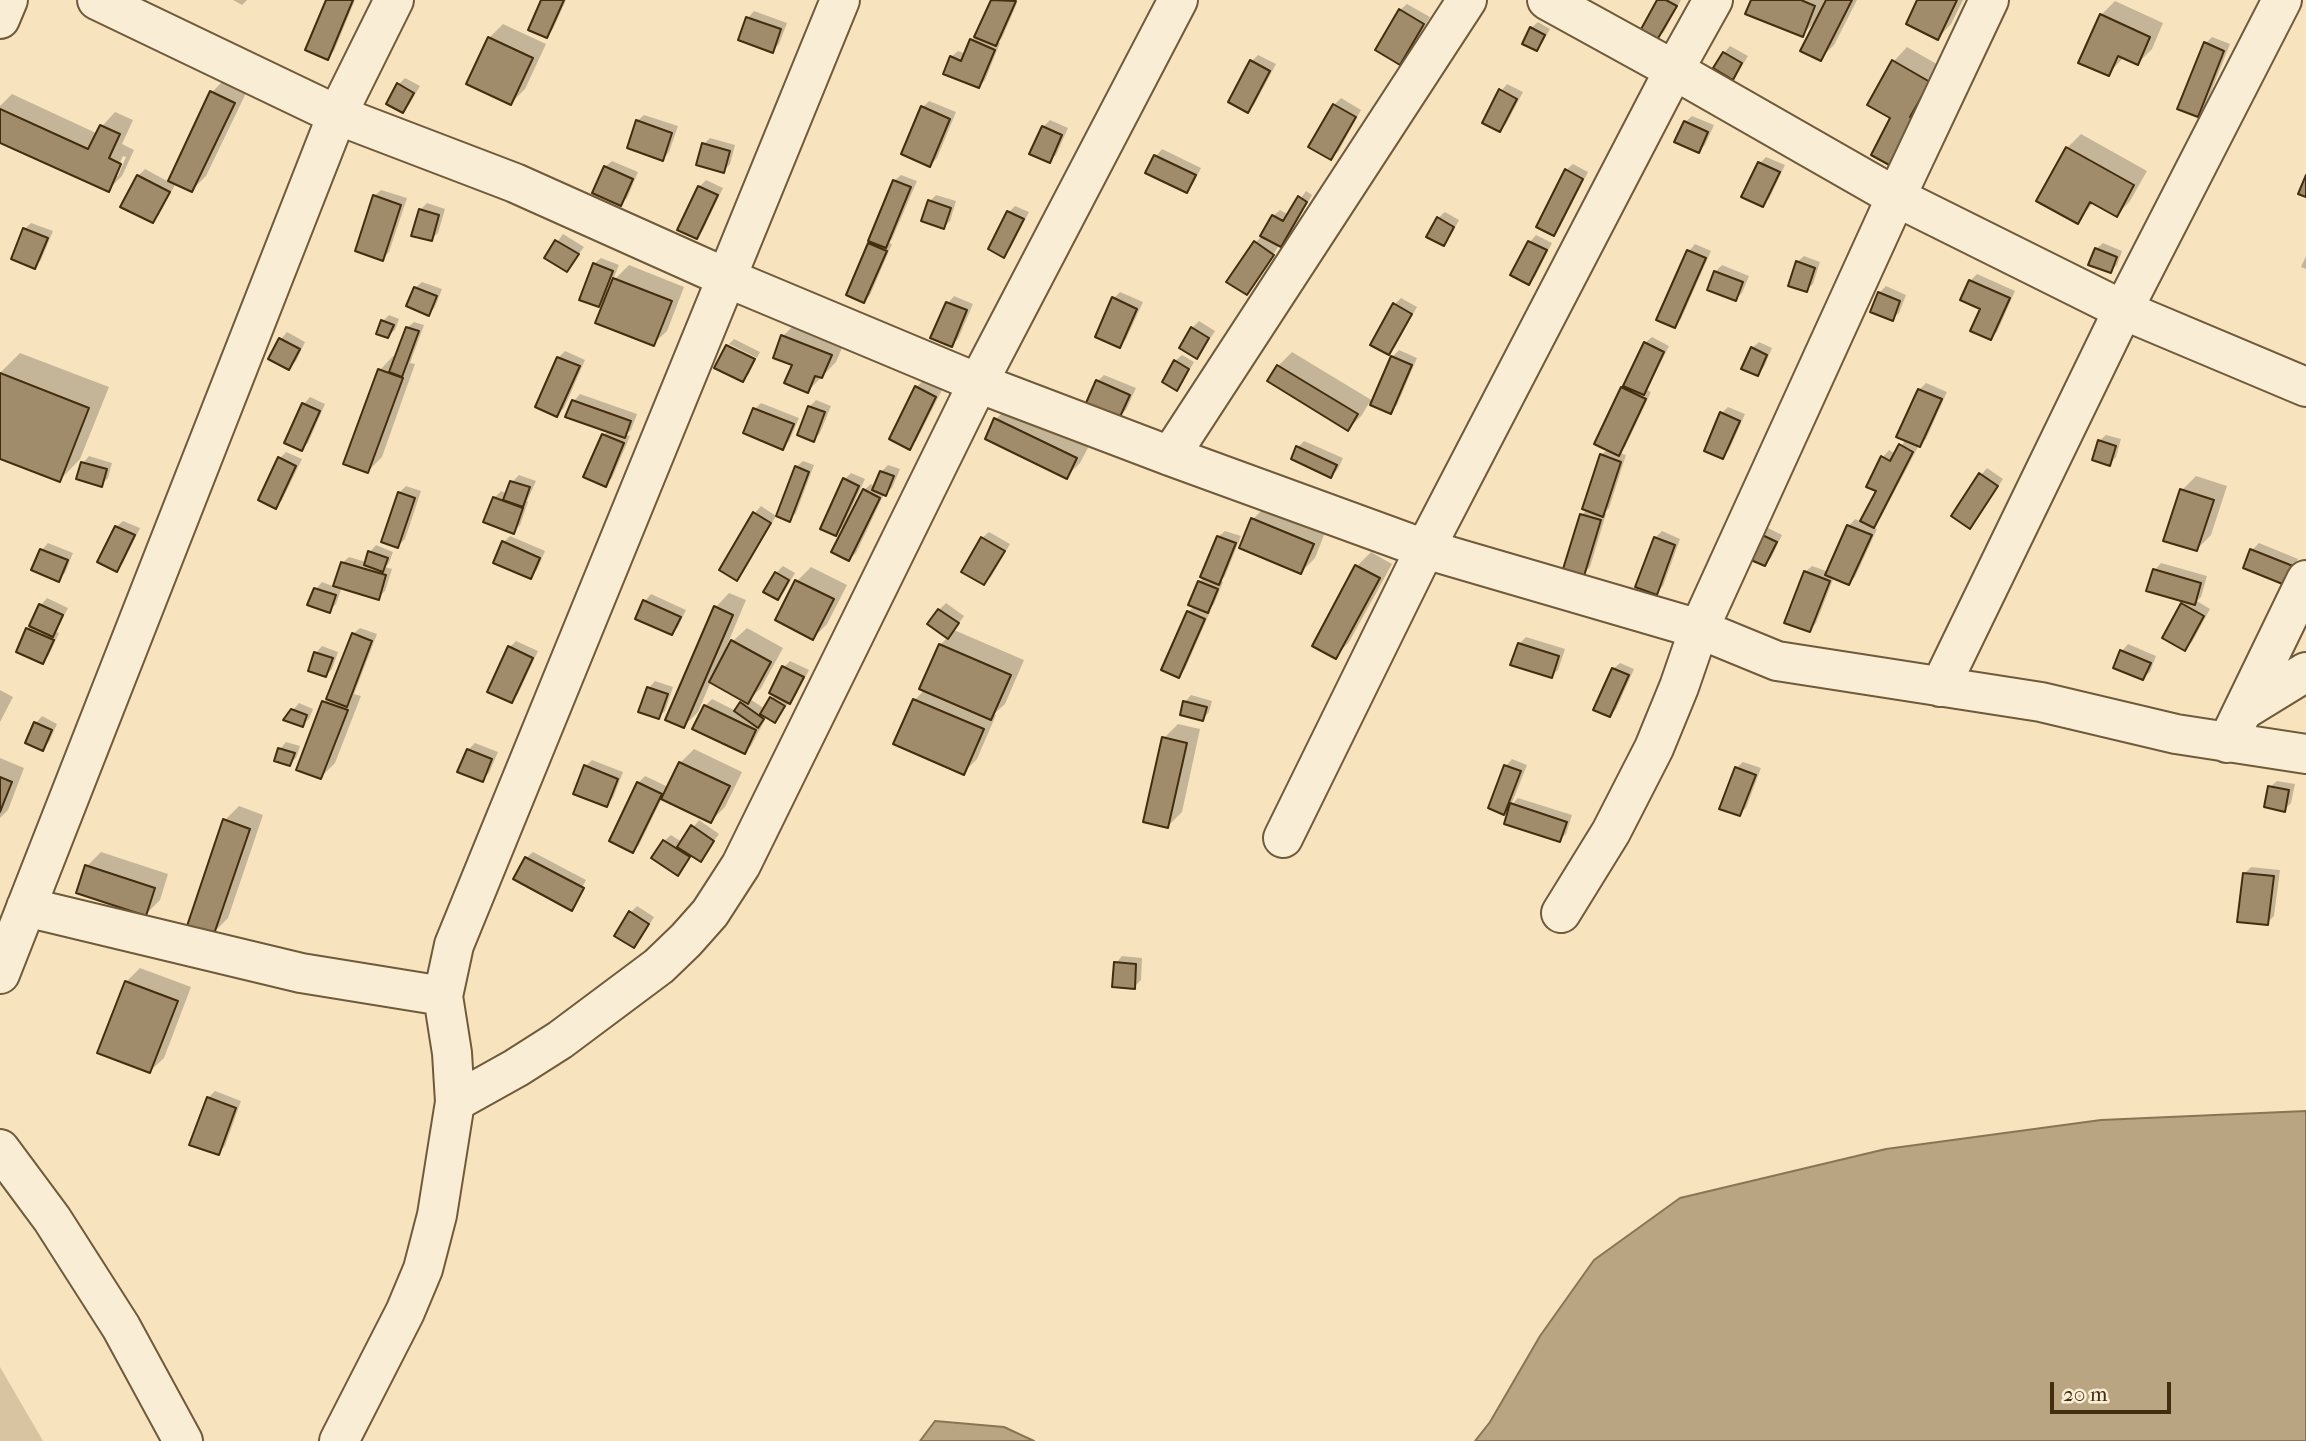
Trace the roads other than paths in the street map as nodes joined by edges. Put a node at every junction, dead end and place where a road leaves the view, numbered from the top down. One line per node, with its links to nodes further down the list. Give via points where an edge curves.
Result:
1 (8, 0): 11 (street)
2 (97, 0): 13 (street)
3 (394, 0): 13 (street)
4 (840, 0): 15 (street)
5 (1178, 0): 17 (street)
6 (1467, 0): 19 (street)
7 (1547, 0): 12 (street)
8 (1713, 0): 12 (street)
9 (1989, 0): 14 (street)
10 (2282, 0): 16 (street)
11 (0, 19)
12 (1674, 71): 14 (street); 20 (street)
13 (337, 115): 15 (street, via 515,183); 28 (street)
14 (1896, 197): 16 (street); 22 (street)
15 (727, 278): 17 (street); 31 (street, via 482,871 454,945)
16 (2123, 310): 18 (street); 24 (street)
17 (978, 383): 19 (street); 32 (street, via 741,865 710,913 659,966 560,1040)
18 (2306, 387)
19 (1170, 456): 20 (street)
20 (1425, 549): 22 (street); 27 (street)
21 (2306, 580): 25 (street)
22 (1699, 629): 24 (street, via 1777,661); 29 (street, via 1654,748 1611,832)
23 (2306, 671): 25 (street)
24 (1940, 687): 25 (street, via 2041,702 2142,727)
25 (2236, 727): 26 (street)
26 (2306, 754)
27 (1283, 838)
28 (26, 907): 30 (street); 31 (street, via 301,973)
29 (1561, 912)
30 (0, 974)
31 (443, 996): 32 (street)
32 (455, 1101): 35 (street, via 438,1214 423,1269)
33 (0, 1149): 34 (street, via 52,1219 121,1327)
34 (183, 1441)
35 (339, 1441)

